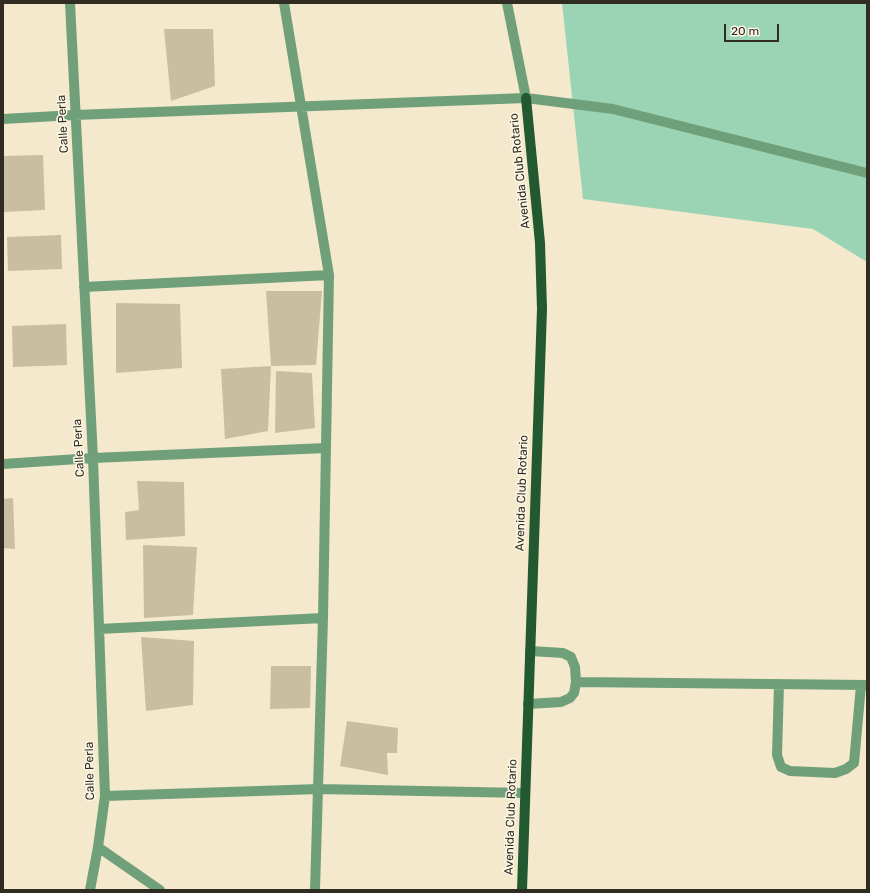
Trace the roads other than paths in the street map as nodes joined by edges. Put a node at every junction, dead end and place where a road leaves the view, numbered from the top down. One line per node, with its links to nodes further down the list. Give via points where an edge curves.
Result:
1 (70, 3): 6 (street, Calle Perla)
2 (284, 3): 5 (street)
3 (507, 3): 4 (street)
4 (526, 98): 5 (street); 8 (street, via 614,108); 16 (main road, Avenida Club Rotario, via 540,243 542,309)
5 (302, 106): 6 (street); 9 (street)
6 (75, 115): 7 (street); 10 (street, Calle Perla)
7 (3, 119)
8 (867, 173)
9 (330, 275): 10 (street); 11 (street)
10 (84, 287): 12 (street, Calle Perla)
11 (326, 448): 12 (street); 14 (street)
12 (93, 458): 13 (street); 15 (street, Calle Perla)
13 (3, 464)
14 (323, 618): 15 (street); 21 (street)
15 (99, 629): 23 (street, Calle Perla)
16 (530, 651): 17 (street, via 563,653 571,657 575,666); 20 (main road, Avenida Club Rotario)
17 (576, 682): 18 (street); 20 (street, via 570,698 561,702)
18 (779, 684): 19 (street); 19 (street, via 776,756 781,767 790,771 835,773 854,763)
19 (864, 685)
20 (528, 704): 22 (main road, Avenida Club Rotario)
21 (319, 789): 22 (street); 23 (street); 27 (street)
22 (525, 793): 28 (main road, Avenida Club Rotario)
23 (105, 796): 24 (street, Calle Perla)
24 (98, 847): 25 (street, Calle Perla); 26 (street)
25 (90, 890)
26 (160, 890)
27 (315, 890)
28 (522, 890)

